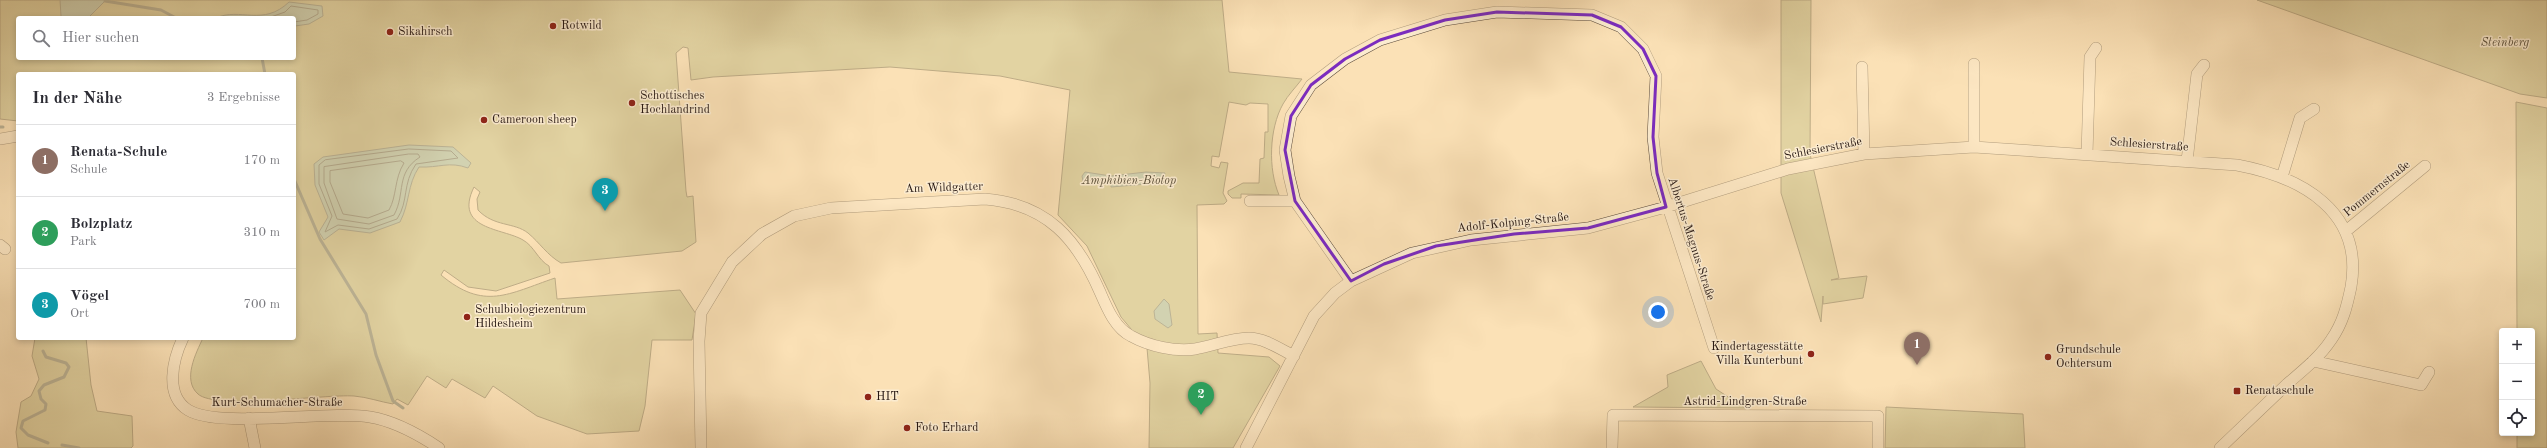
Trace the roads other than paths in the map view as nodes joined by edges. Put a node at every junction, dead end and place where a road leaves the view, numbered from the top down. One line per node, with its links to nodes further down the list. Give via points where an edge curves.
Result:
1 (2096, 48): 10 (street, via 2090,57)
2 (1974, 64): 8 (street)
3 (2204, 65): 11 (street, via 2197,74)
4 (1862, 67): 9 (street)
5 (2314, 109): 13 (street, via 2300,118)
6 (16, 136): 7 (street)
7 (0, 139)
8 (1974, 147): 9 (street, Schlesierstraße); 10 (street, Schlesierstraße)
9 (1864, 154): 16 (street, Schlesierstraße, via 1788,169)
10 (2088, 154): 11 (street, Schlesierstraße)
11 (2187, 161): 13 (street, Schlesierstraße, via 2237,165)
12 (2425, 166): 17 (street, Pommernstraße)
13 (2282, 177): 17 (street, Schlesierstraße, via 2317,196 2333,212)
14 (1250, 201): 15 (street)
15 (1295, 201): 16 (street, Albertus-Magnus-Straße, via 1285,150 1291,116 1311,85 1345,59 1380,40 1445,20 1497,12 1592,15 1621,27 1642,49 1656,76 1653,138 1657,173); 18 (street, Albertus-Magnus-Straße)
16 (1666, 207): 18 (street, Adolf-Kolping-Straße, via 1588,228 1514,234 1436,246 1384,264); 20 (street, Albertus-Magnus-Straße)
17 (2346, 231): 22 (street, Schlesierstraße, via 2353,273 2344,316 2330,341)
18 (1351, 281): 21 (street, Adolf-Kolping-Straße, via 1335,293 1314,316)
19 (182, 340): 24 (street, Kurt-Schumacher-Straße, via 173,371 173,385 183,406 191,412 208,417)
20 (1714, 348)
21 (1294, 356): 27 (street, Am Wildgatter, via 1271,344 1250,338 1184,350 1153,346 1129,336 1110,316 1075,244 1042,215 1023,207 1000,200 985,199 831,208 794,216 762,234 732,262 701,313); 28 (street, Adolf-Kolping-Straße)
22 (2313, 361): 23 (street, via 2421,384); 31 (street, Schlesierstraße)
23 (2429, 372)
24 (249, 418): 25 (street); 26 (street, Kurt-Schumacher-Straße, via 330,415 370,417 399,426)
25 (255, 448)
26 (439, 448)
27 (701, 448)
28 (1246, 448)
29 (1612, 448): 30 (street, Astrid-Lindgren-Straße, via 1613,414 1878,416)
30 (1878, 448)
31 (2220, 448)

